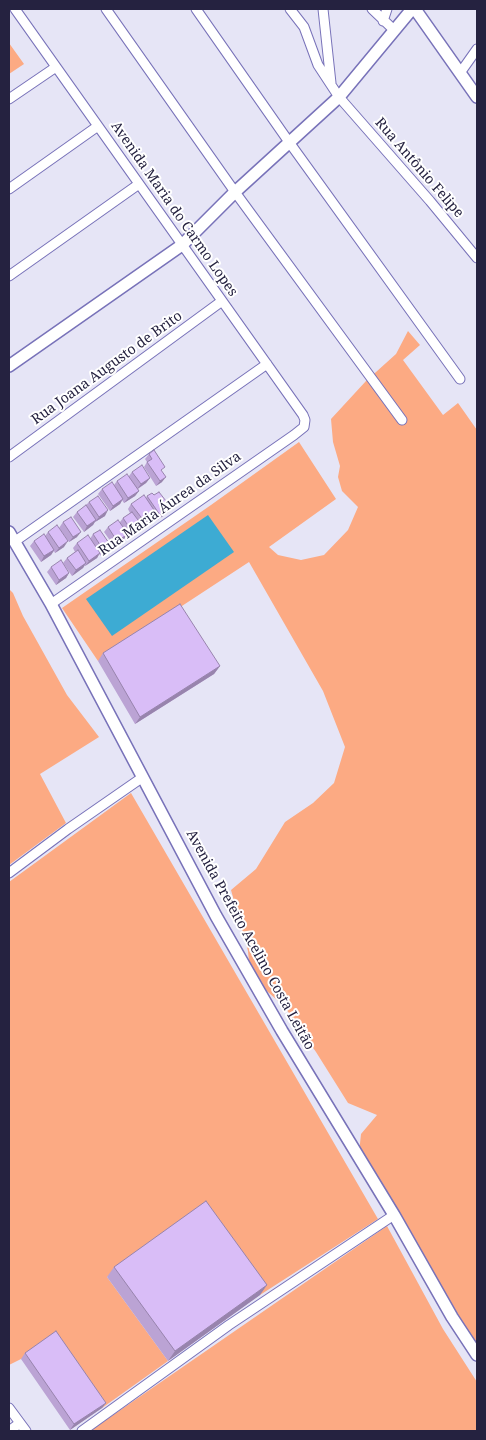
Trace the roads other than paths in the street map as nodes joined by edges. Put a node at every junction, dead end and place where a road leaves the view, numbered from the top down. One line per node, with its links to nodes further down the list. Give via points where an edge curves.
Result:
1 (15, 9): 12 (street, Avenida Maria do Carmo Lopes)
2 (106, 9): 22 (street)
3 (196, 9): 19 (street)
4 (290, 9): 14 (street, Rua Antônio Felipe, via 304,27 318,65)
5 (323, 9): 14 (street)
6 (372, 9): 9 (street)
7 (387, 9): 9 (street)
8 (413, 9): 10 (street); 13 (street)
9 (383, 21): 10 (street)
10 (394, 30): 16 (street)
11 (477, 49): 13 (street)
12 (56, 67): 17 (street); 18 (street, Avenida Maria do Carmo Lopes)
13 (460, 73): 15 (street)
14 (331, 87): 16 (street, Rua Antônio Felipe)
15 (477, 96)
16 (339, 97): 19 (street); 24 (street, Rua Antônio Felipe)
17 (9, 99)
18 (98, 126): 20 (street, Avenida Maria do Carmo Lopes); 21 (street)
19 (289, 142): 22 (street); 29 (street)
20 (139, 184): 23 (street, Avenida Maria do Carmo Lopes); 25 (street)
21 (9, 189)
22 (235, 192): 23 (street); 30 (street)
23 (182, 245): 26 (street, Avenida Maria do Carmo Lopes); 28 (street)
24 (477, 258)
25 (9, 276)
26 (222, 301): 27 (street, Avenida Maria do Carmo Lopes); 32 (street, Rua Joana Augusto de Brito)
27 (266, 364): 31 (street, Avenida Maria do Carmo Lopes, via 303,415); 33 (street)
28 (9, 366)
29 (460, 379)
30 (402, 420)
31 (304, 427): 34 (street, Rua Maria Áurea da Silva)
32 (9, 457)
33 (12, 537): 34 (street, Avenida Prefeito Acelino Costa Leitão)
34 (51, 604): 35 (street, Avenida Prefeito Acelino Costa Leitão)
35 (143, 777): 36 (street); 37 (street, Avenida Prefeito Acelino Costa Leitão, via 216,916)
36 (9, 873)
37 (394, 1215): 38 (street, Avenida Prefeito Acelino Costa Leitão); 43 (street, via 228,1326)
38 (477, 1355)
39 (9, 1408): 40 (street)
40 (20, 1424): 41 (street); 42 (street)
41 (9, 1431)
42 (26, 1431)
43 (82, 1431)

